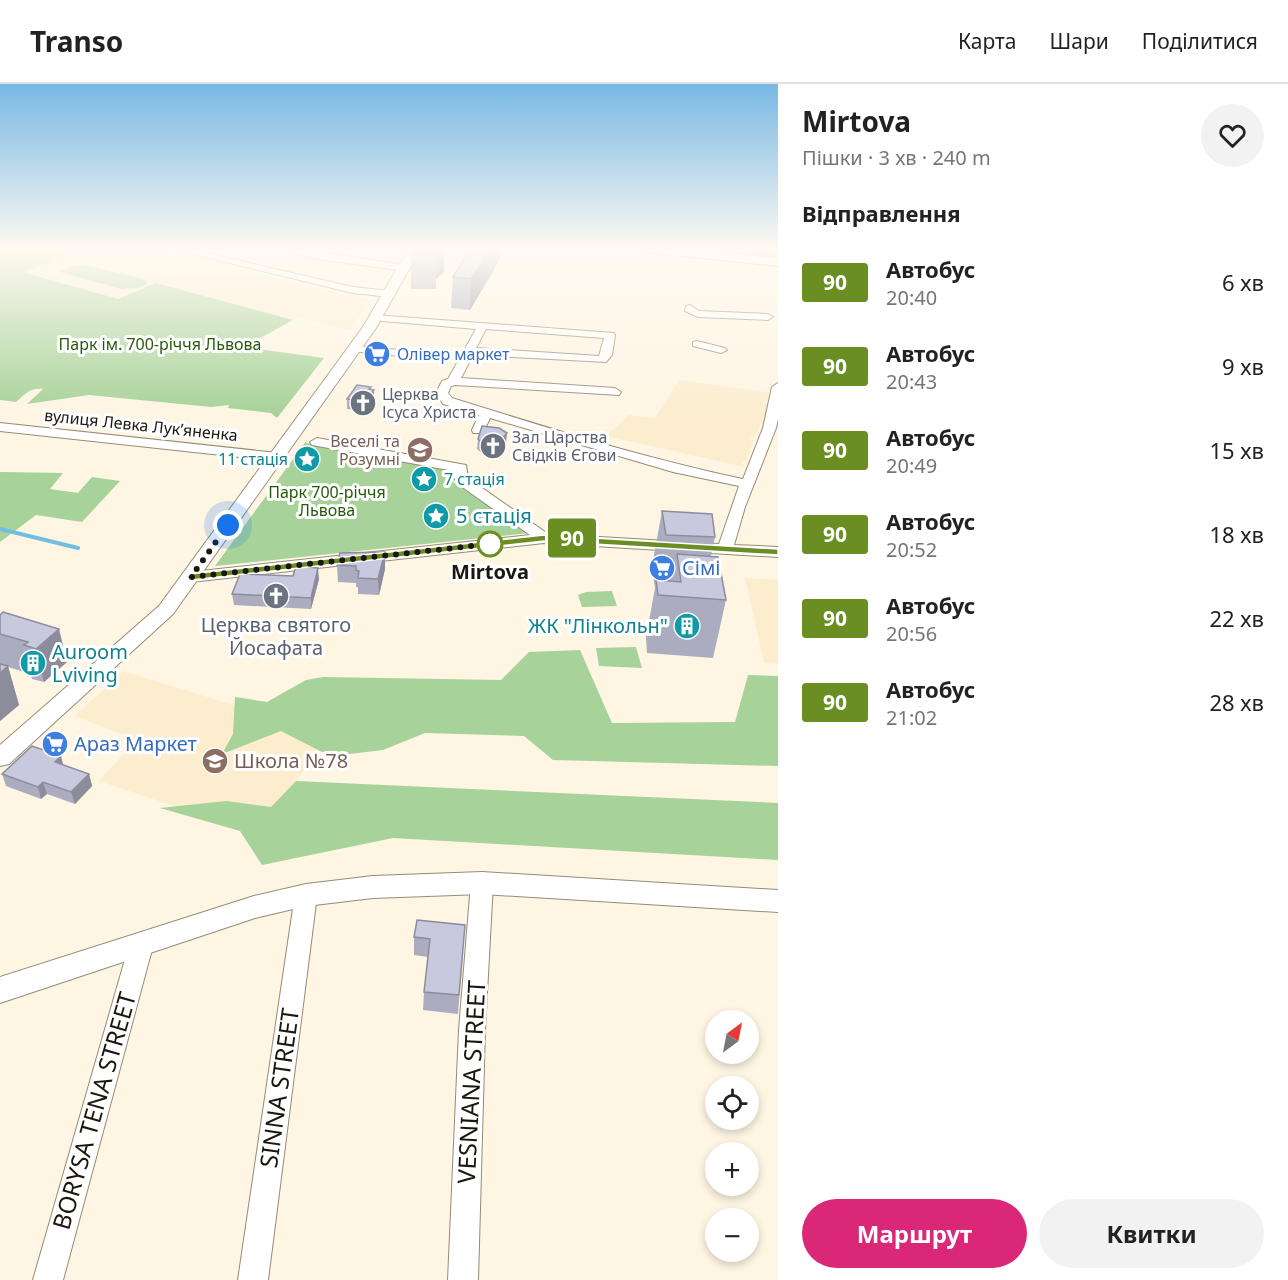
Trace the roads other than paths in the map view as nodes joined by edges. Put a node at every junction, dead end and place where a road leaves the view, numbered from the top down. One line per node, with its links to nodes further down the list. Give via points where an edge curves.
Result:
1 (384, 304): 4 (main road)
2 (690, 308): 3 (street, via 698,314)
3 (768, 317)
4 (375, 318): 5 (street); 7 (main road)
5 (483, 325): 9 (street); 9 (street, via 610,335 602,360)
6 (697, 344): 8 (street)
7 (355, 349): 10 (street); 19 (main road)
8 (721, 350)
9 (470, 351): 11 (street)
10 (410, 354)
11 (453, 381): 13 (street); 15 (street, via 442,390 442,397)
12 (778, 387): 14 (street)
13 (615, 393)
14 (777, 402): 20 (street)
15 (486, 413): 17 (street); 20 (street, via 678,469)
16 (0, 427): 19 (street, вулиця Левка Лукʼяненка)
17 (478, 430)
18 (317, 442): 21 (street, via 461,468 463,481)
19 (278, 457): 24 (main road)
20 (747, 484): 22 (street)
21 (544, 538): 22 (street); 24 (street)
22 (726, 548): 23 (street)
23 (778, 552)
24 (191, 577): 25 (main road, via 145,630)
25 (0, 758)
26 (482, 883): 27 (main road, via 373,887); 28 (main road); 33 (street, VESNIANA STREET, via 473,931)
27 (306, 896): 29 (main road, via 254,907); 32 (street, SINNA STREET)
28 (778, 901)
29 (142, 942): 30 (main road); 31 (street, BORYSA TENA STREET)
30 (0, 990)
31 (48, 1280)
32 (253, 1280)
33 (463, 1280)

